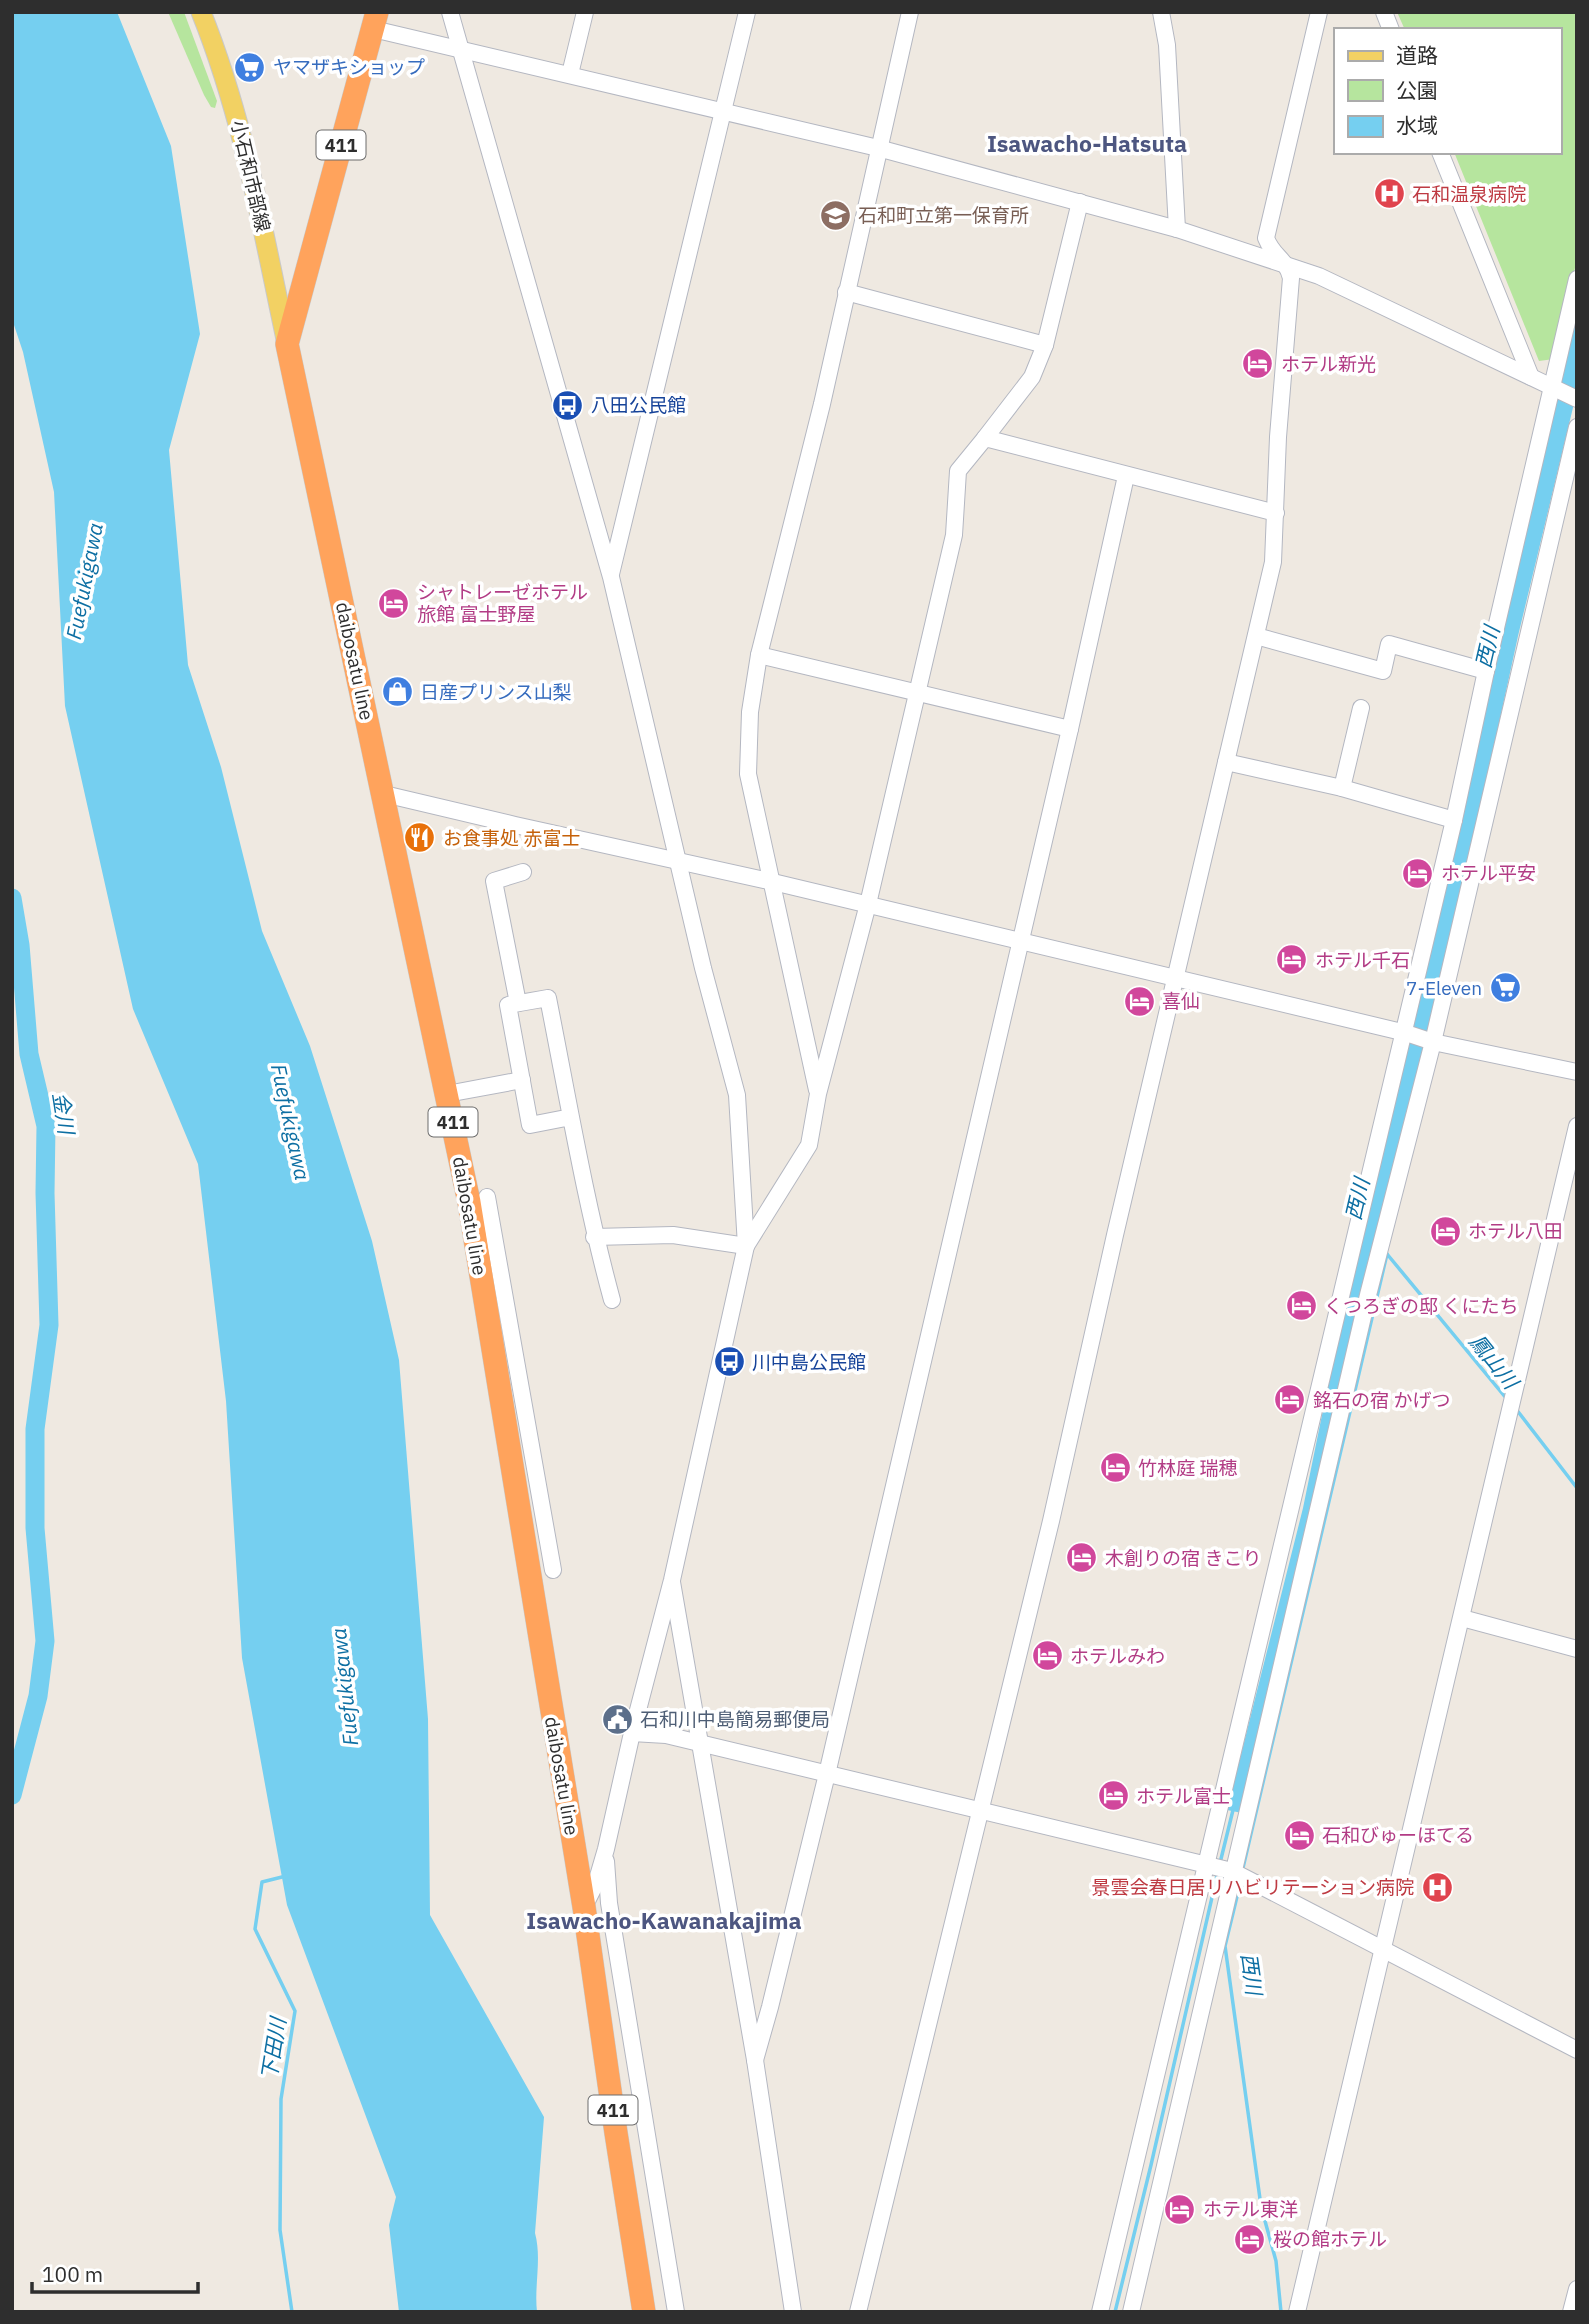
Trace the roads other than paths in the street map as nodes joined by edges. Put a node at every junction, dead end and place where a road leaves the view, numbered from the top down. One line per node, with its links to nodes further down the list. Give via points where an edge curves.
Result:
1 (201, 12): 17 (main road, 小石和市部線, via 241,130)
2 (450, 12): 9 (street)
3 (585, 12): 10 (street)
4 (747, 12): 11 (street)
5 (910, 12): 12 (street)
6 (1161, 12): 15 (street, via 1167,45)
7 (1319, 12): 16 (street, via 1266,238 1271,252)
8 (375, 20): 9 (street); 18 (highway, daibosatu line / 411)
9 (460, 49): 10 (street); 30 (street)
10 (570, 74): 11 (street)
11 (723, 110): 12 (street); 30 (street)
12 (878, 148): 14 (street); 20 (street)
13 (1441, 154): 23 (street)
14 (1080, 202): 15 (street); 22 (street)
15 (1177, 229): 16 (street)
16 (1287, 264): 23 (street); 29 (street, via 1291,290)
17 (272, 274): 18 (main road, via 289,282); 21 (main road, 小石和市部線)
18 (306, 278): 21 (highway, daibosatu line / 411)
19 (1577, 279): 24 (street)
20 (846, 292): 22 (street); 32 (street)
21 (287, 344): 39 (highway, daibosatu line / 411)
22 (1045, 345): 27 (street, via 1032,377)
23 (1531, 377): 24 (street)
24 (1553, 388): 25 (street); 33 (street)
25 (1576, 399)
26 (1577, 427): 49 (street)
27 (985, 438): 28 (street); 34 (street, via 958,471 954,535)
28 (1126, 476): 29 (street); 36 (street)
29 (1276, 513): 31 (street, via 1273,562)
30 (611, 576): 41 (street)
31 (1255, 636): 33 (street, via 1382,671 1389,644); 37 (street)
32 (759, 655): 34 (street); 43 (street, via 750,712 748,775)
33 (1486, 671): 40 (street)
34 (916, 691): 36 (street); 44 (street)
35 (1361, 708): 38 (street)
36 (1070, 729): 45 (street)
37 (1226, 762): 38 (street); 46 (street)
38 (1342, 788): 40 (street)
39 (384, 794): 41 (street); 52 (highway, daibosatu line / 411)
40 (1454, 820): 48 (street)
41 (679, 860): 43 (street); 58 (street, via 737,1095)
42 (523, 872): 47 (street, via 494,881)
43 (773, 882): 44 (street); 53 (street)
44 (868, 904): 45 (street); 53 (street)
45 (1019, 942): 46 (street); 67 (street)
46 (1177, 978): 48 (street); 68 (street)
47 (518, 1003): 51 (street, via 508,1005); 54 (street, via 548,998)
48 (1404, 1033): 49 (street); 69 (street)
49 (1430, 1041): 50 (street); 69 (street)
50 (1577, 1072)
51 (522, 1080): 52 (street); 54 (street, via 530,1125)
52 (447, 1094): 60 (highway, daibosatu line / 411)
53 (818, 1094): 58 (street, via 808,1144)
54 (571, 1117): 57 (street)
55 (1577, 1126): 63 (street)
56 (487, 1197): 60 (street)
57 (594, 1237): 58 (street, via 673,1235); 59 (street)
58 (746, 1246): 62 (street)
59 (612, 1300)
60 (496, 1306): 61 (street); 72 (highway, daibosatu line / 411)
61 (553, 1570)
62 (672, 1580): 65 (street); 66 (street)
63 (1462, 1618): 64 (street); 73 (street)
64 (1577, 1649)
65 (632, 1733): 66 (street); 70 (street)
66 (702, 1744): 67 (street); 75 (street)
67 (827, 1774): 68 (street); 75 (street)
68 (979, 1810): 71 (street); 82 (street)
69 (1233, 1814): 71 (street); 71 (street)
70 (606, 1849): 72 (street); 80 (street, via 608,1903)
71 (1228, 1871): 73 (street); 76 (street); 77 (street)
72 (584, 1907): 79 (highway, daibosatu line / 411)
73 (1382, 1947): 74 (street); 85 (street)
74 (1577, 2050)
75 (755, 2060): 81 (street)
76 (1131, 2180): 77 (street); 83 (street)
77 (1160, 2188): 84 (street)
78 (1577, 2288): 86 (street)
79 (644, 2312)
80 (676, 2312)
81 (793, 2312)
82 (858, 2312)
83 (1100, 2312)
84 (1131, 2312)
85 (1297, 2312)
86 (1571, 2312)

